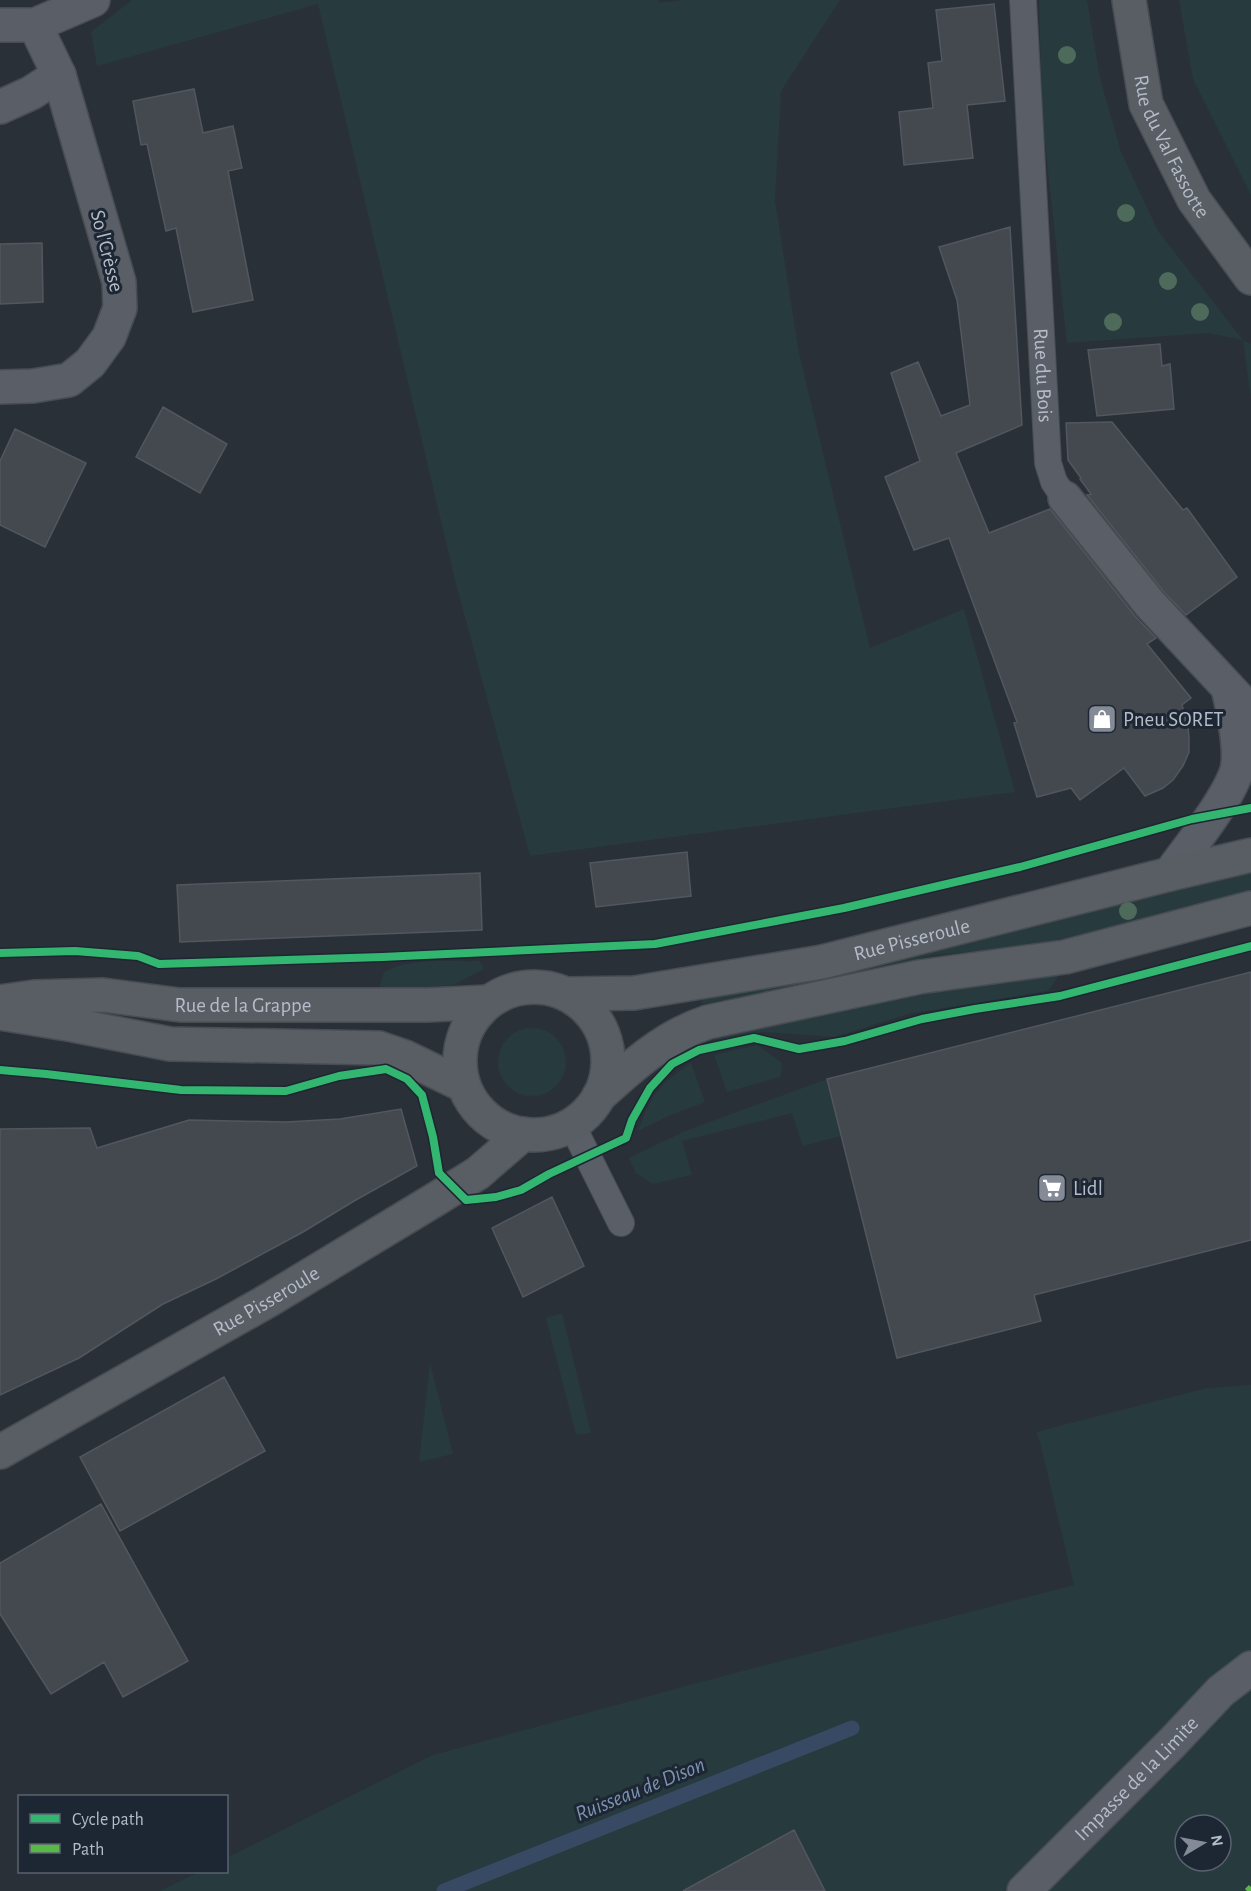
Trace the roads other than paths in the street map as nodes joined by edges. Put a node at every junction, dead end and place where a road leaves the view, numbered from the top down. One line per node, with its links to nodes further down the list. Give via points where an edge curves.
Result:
1 (93, 0): 5 (street)
2 (1023, 0): 10 (lane, Rue du Bois, via 1047,463)
3 (1129, 0): 8 (main road, Rue du Val Fassotte, via 1146,104 1194,200)
4 (0, 25): 5 (street)
5 (35, 25): 6 (street, So l'Crèsse)
6 (59, 75): 7 (street); 9 (street, So l'Crèsse, via 119,282 120,308 109,337 90,363 69,380)
7 (0, 107)
8 (1251, 278)
9 (0, 387)
10 (1065, 498): 11 (street, Rue du Bois, via 1150,604)
11 (1228, 688): 12 (street, Rue du Bois); 14 (street, via 1238,734 1237,769 1222,800)
12 (1251, 712)
13 (1251, 855): 14 (main road, Rue Pisseroule)
14 (1170, 874): 16 (main road, Rue Pisseroule, via 822,962 634,993)
15 (1251, 908): 21 (main road, Rue Pisseroule, via 1065,957 919,977 708,1022 666,1041)
16 (567, 994): 18 (main road, via 546,987 521,988); 21 (main road, via 589,1011 604,1039 608,1059)
17 (0, 1002): 18 (main road, Rue de la Grappe, via 103,995 180,1005)
18 (488, 1002): 20 (main road, via 469,1025 462,1044 459,1064)
19 (0, 1013): 20 (main road, Rue de la Grappe, via 170,1044 379,1048)
20 (463, 1085): 23 (main road, via 481,1113 500,1127)
21 (599, 1096): 22 (main road)
22 (572, 1125): 23 (main road, via 548,1134); 24 (lane)
23 (523, 1134): 25 (main road, Rue Pisseroule, via 478,1173 436,1199 269,1300)
24 (621, 1222)
25 (0, 1452)
26 (1251, 1668): 27 (street, Impasse de la Limite, via 1221,1691)
27 (1024, 1891)

